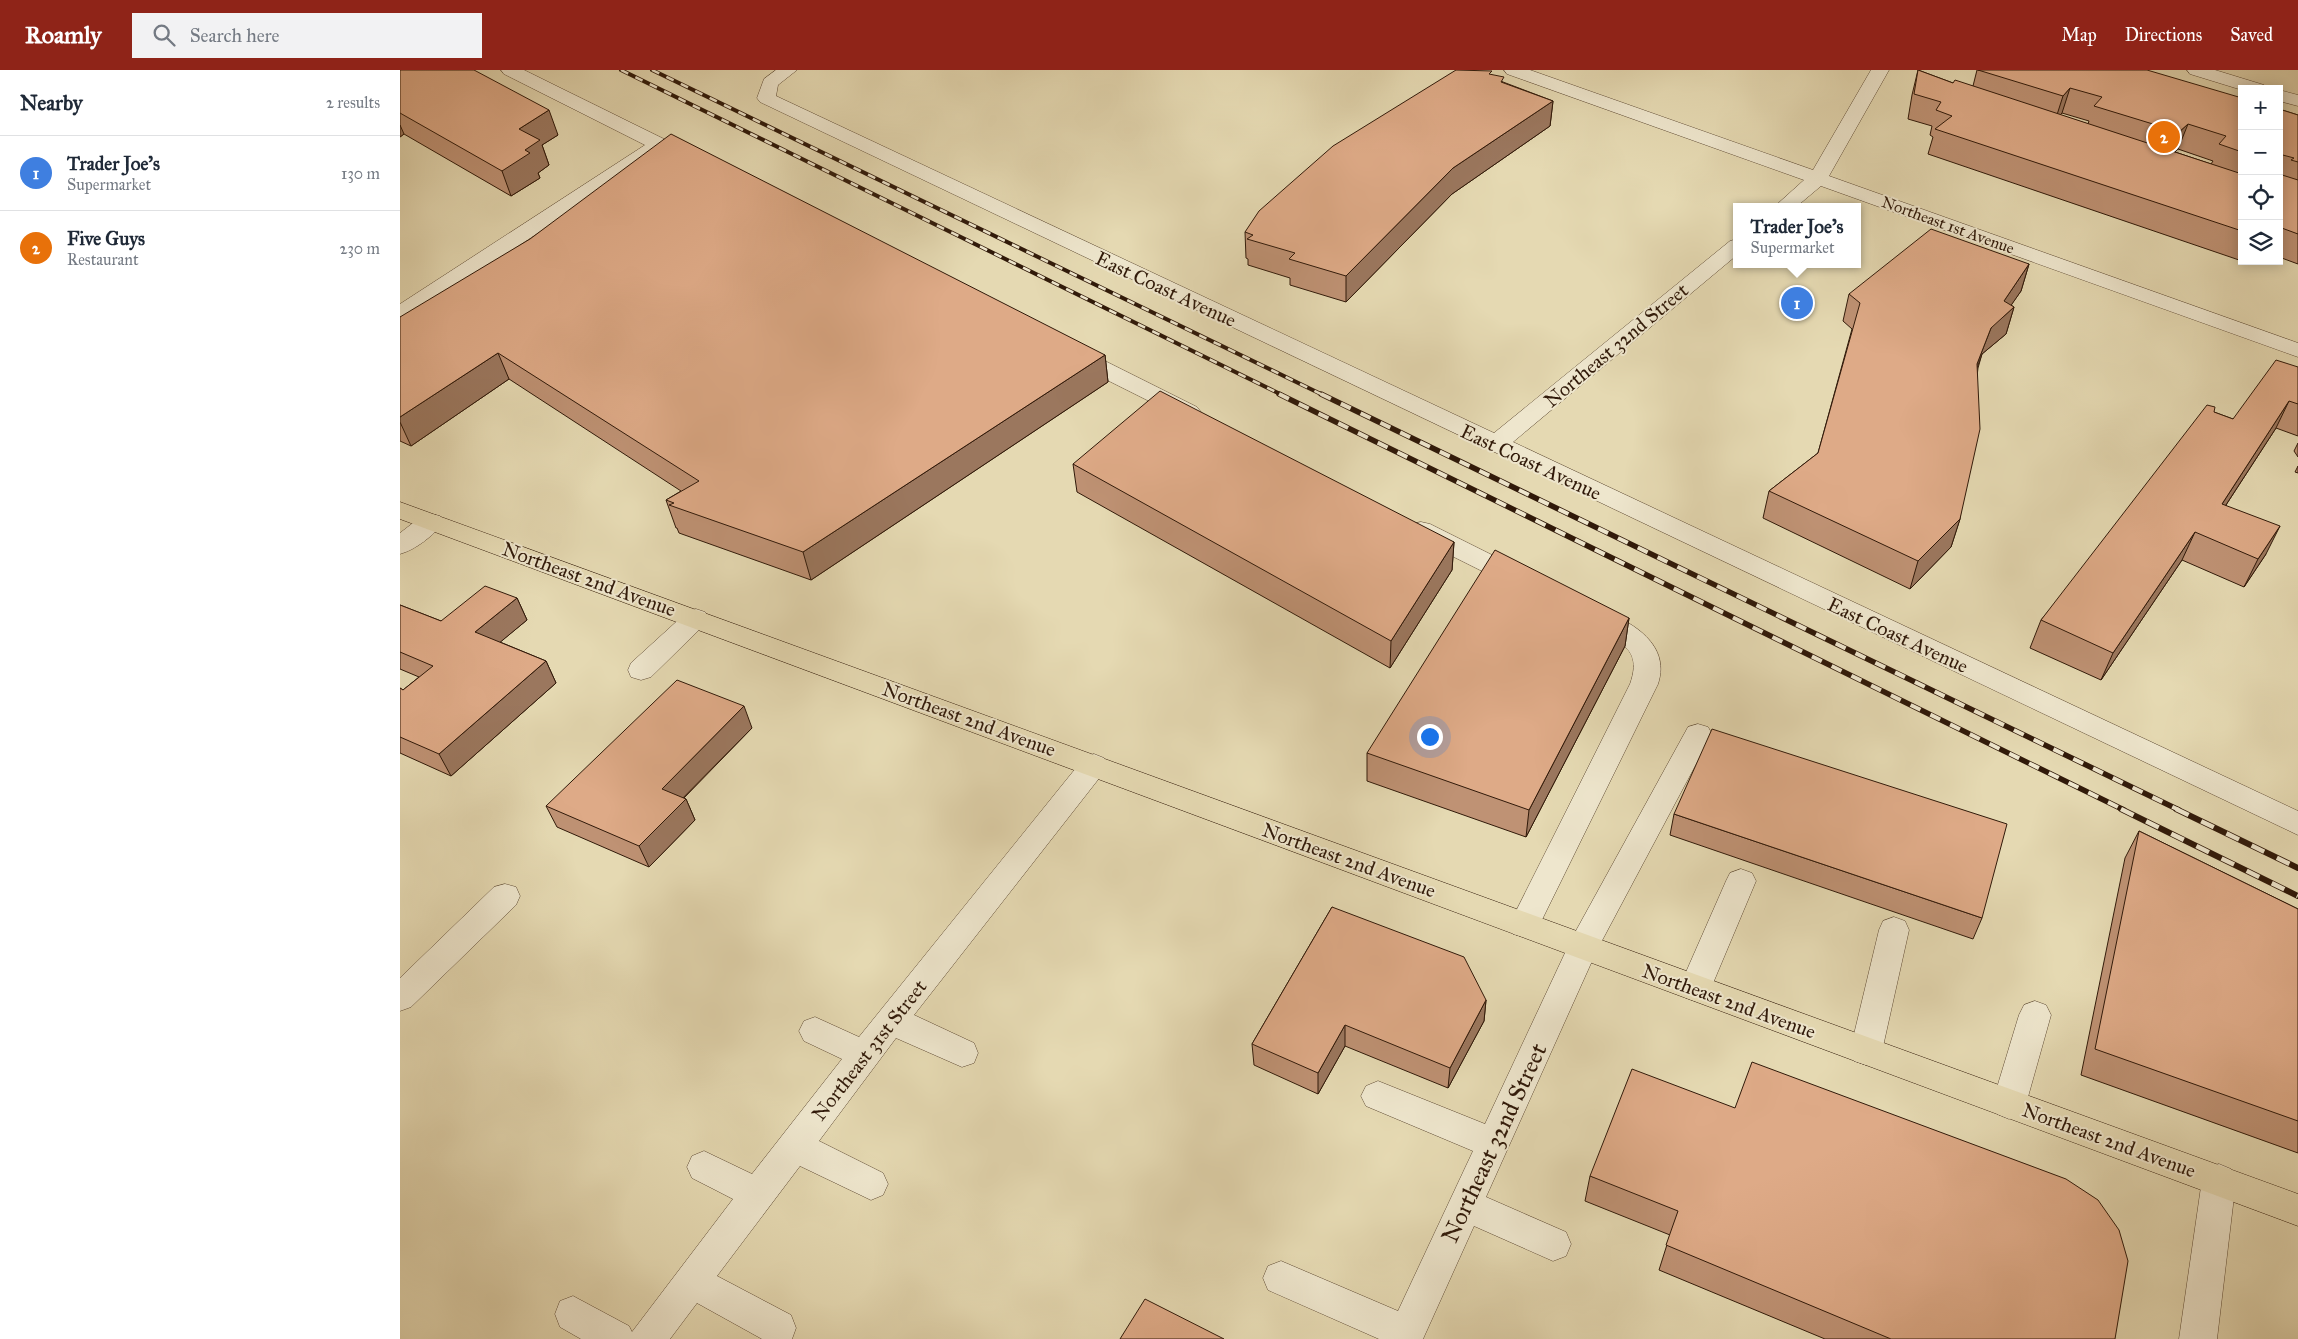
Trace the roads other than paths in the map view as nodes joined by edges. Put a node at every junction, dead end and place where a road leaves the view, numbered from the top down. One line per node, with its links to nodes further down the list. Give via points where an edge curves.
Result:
1 (510, 70): 12 (street, via 668,149)
2 (788, 70): 16 (street, East Coast Avenue, via 770,83 766,98)
3 (1513, 70): 9 (street, Northeast 1st Avenue)
4 (1880, 70): 9 (street)
5 (2196, 70): 6 (street)
6 (2245, 85)
7 (2283, 96): 8 (street)
8 (2298, 100)
9 (1818, 179): 10 (street); 14 (street, Northeast 1st Avenue)
10 (1789, 203)
11 (1733, 248): 16 (street, Northeast 32nd Street)
12 (400, 314)
13 (1051, 342): 15 (street)
14 (2298, 350)
15 (1211, 423)
16 (1495, 445): 27 (street, East Coast Avenue)
17 (400, 510): 18 (main road, Northeast 2nd Avenue)
18 (431, 522): 20 (street); 23 (main road, Northeast 2nd Avenue)
19 (1406, 522): 21 (street)
20 (400, 546)
21 (1540, 590)
22 (1575, 608): 30 (street, via 1636,641 1646,654 1649,667 1644,684)
23 (696, 618): 24 (street); 26 (main road, Northeast 2nd Avenue)
24 (641, 670)
25 (1698, 734): 32 (street, Northeast 32nd Street)
26 (1094, 765): 30 (main road, Northeast 2nd Avenue); 36 (street, Northeast 31st Street)
27 (2298, 824)
28 (1741, 881): 33 (street)
29 (505, 896): 34 (street)
30 (1524, 926): 32 (main road, Northeast 2nd Avenue)
31 (1894, 930): 38 (street)
32 (1583, 948): 33 (main road, Northeast 2nd Avenue); 43 (street, Northeast 32nd Street)
33 (1695, 988): 38 (main road, Northeast 2nd Avenue)
34 (400, 998)
35 (2035, 1015): 42 (street)
36 (891, 1020): 39 (street); 40 (street, Northeast 31st Street)
37 (814, 1031): 40 (street)
38 (1866, 1051): 42 (main road, Northeast 2nd Avenue)
39 (962, 1053)
40 (865, 1055): 44 (street, Northeast 31st Street)
41 (1378, 1096): 43 (street)
42 (2009, 1104): 46 (main road, Northeast 2nd Avenue)
43 (1494, 1144): 49 (street, Northeast 32nd Street)
44 (794, 1146): 47 (street); 48 (street, Northeast 31st Street)
45 (704, 1167): 48 (street)
46 (2219, 1180): 50 (main road, Northeast 2nd Avenue); 59 (street)
47 (870, 1184)
48 (758, 1194): 53 (street, Northeast 31st Street)
49 (1466, 1204): 51 (street); 56 (street, Northeast 32nd Street)
50 (2298, 1210)
51 (1553, 1244)
52 (1281, 1278): 56 (street)
53 (692, 1281): 55 (street); 58 (street, Northeast 31st Street)
54 (573, 1314): 57 (street)
55 (778, 1328)
56 (1405, 1336)
57 (616, 1339)
58 (647, 1339)
59 (2198, 1339)

